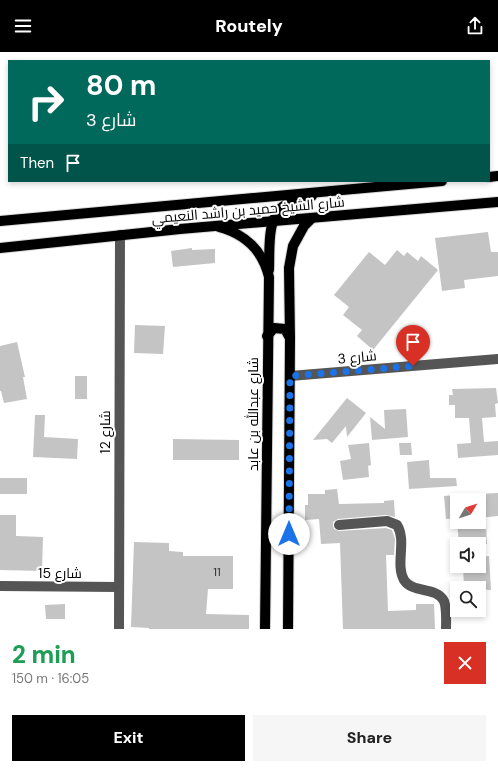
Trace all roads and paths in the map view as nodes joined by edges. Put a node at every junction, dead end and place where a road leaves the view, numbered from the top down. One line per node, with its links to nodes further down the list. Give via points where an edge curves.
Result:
1 (430, 182): 2 (main road, شارع الشيخ حميد بن راشد النعيمي)
2 (325, 191): 5 (main road, شارع الشيخ حميد بن راشد النعيمي); 6 (main road, via 285,205)
3 (498, 202): 4 (main road, شارع الشيخ حميد بن راشد النعيمي)
4 (312, 218): 6 (main road, شارع الشيخ حميد بن راشد النعيمي); 12 (main road, via 298,236 290,257)
5 (0, 221)
6 (273, 221): 7 (main road, شارع الشيخ حميد بن راشد النعيمي); 10 (main road)
7 (216, 226): 8 (main road, شارع الشيخ حميد بن راشد النعيمي); 10 (main road, شارع عبدالله بن عابد, via 251,244 266,265)
8 (120, 235): 9 (main road, شارع الشيخ حميد بن راشد النعيمي); 17 (street, شارع 12)
9 (0, 248)
10 (269, 277): 11 (main road, شارع عبدالله بن عابد)
11 (267, 336): 12 (main road, via 274,328 279,327 284,329); 19 (main road, شارع عبدالله بن عابد)
12 (290, 338): 14 (main road)
13 (498, 359): 14 (street, شارع 3)
14 (290, 376): 20 (main road)
15 (339, 525): 21 (street, via 387,521 397,525 401,534 403,576 414,588 441,596 445,606)
16 (0, 586): 17 (street, شارع 15)
17 (119, 587): 18 (street, شارع 12)
18 (119, 629)
19 (265, 629)
20 (288, 629)
21 (446, 629)

